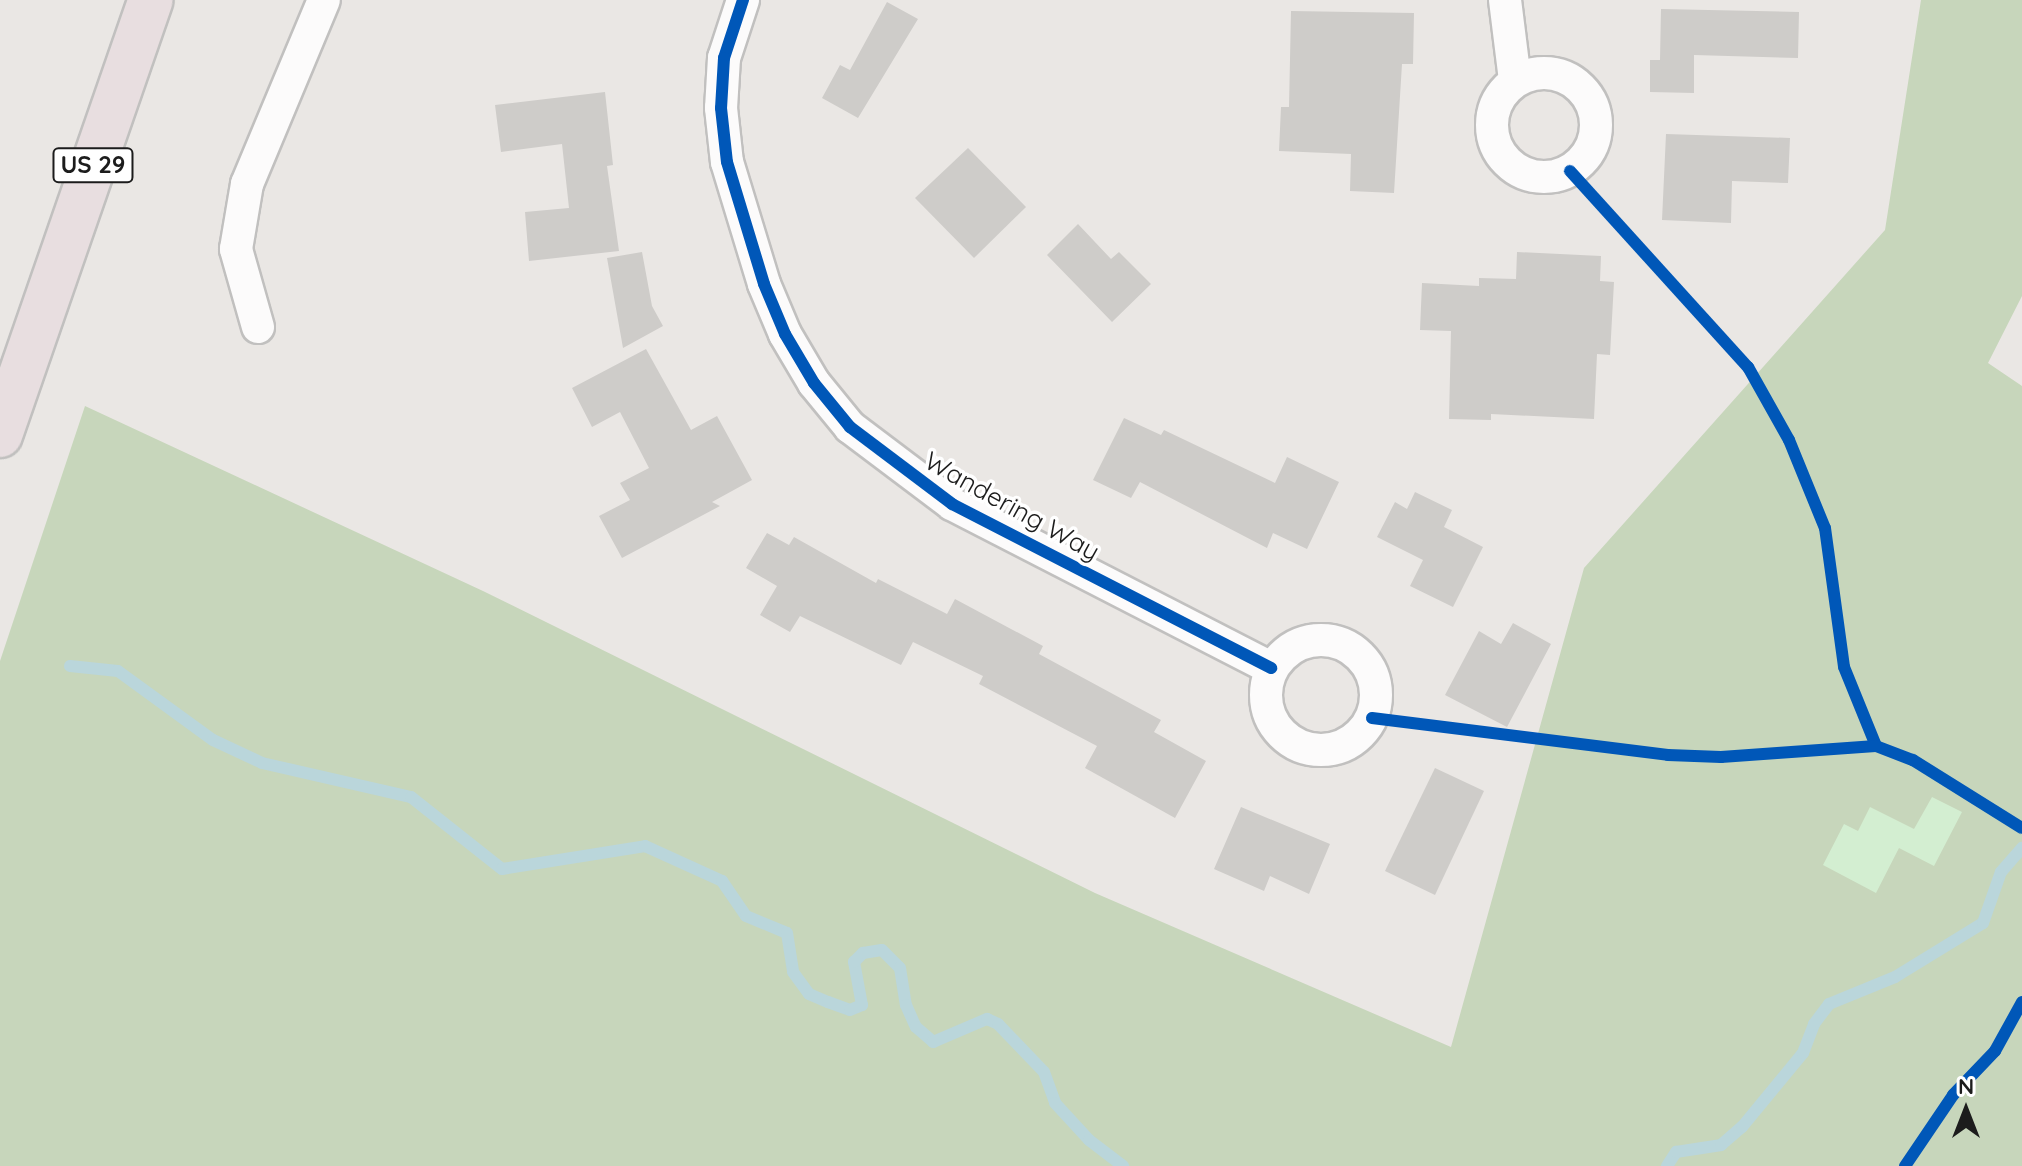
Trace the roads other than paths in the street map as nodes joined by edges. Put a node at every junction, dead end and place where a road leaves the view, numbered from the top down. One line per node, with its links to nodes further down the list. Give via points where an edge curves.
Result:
1 (151, 0): 7 (highway, US 29)
2 (324, 0): 6 (street, via 247,184 236,249)
3 (743, 0): 8 (street, Wandering Way, via 724,58 727,162 764,284 814,383 850,427 952,504)
4 (1505, 0): 5 (street)
5 (1515, 80): 5 (street, via 1533,73 1564,76 1593,104 1596,137 1590,152 1570,171 1553,177 1528,175 1505,160 1495,145 1493,112)
6 (258, 327)
7 (0, 435)
8 (1271, 668): 8 (street, via 1300,643 1336,640 1354,649 1375,678 1372,718 1360,734 1329,750 1293,743 1270,717 1265,700)

